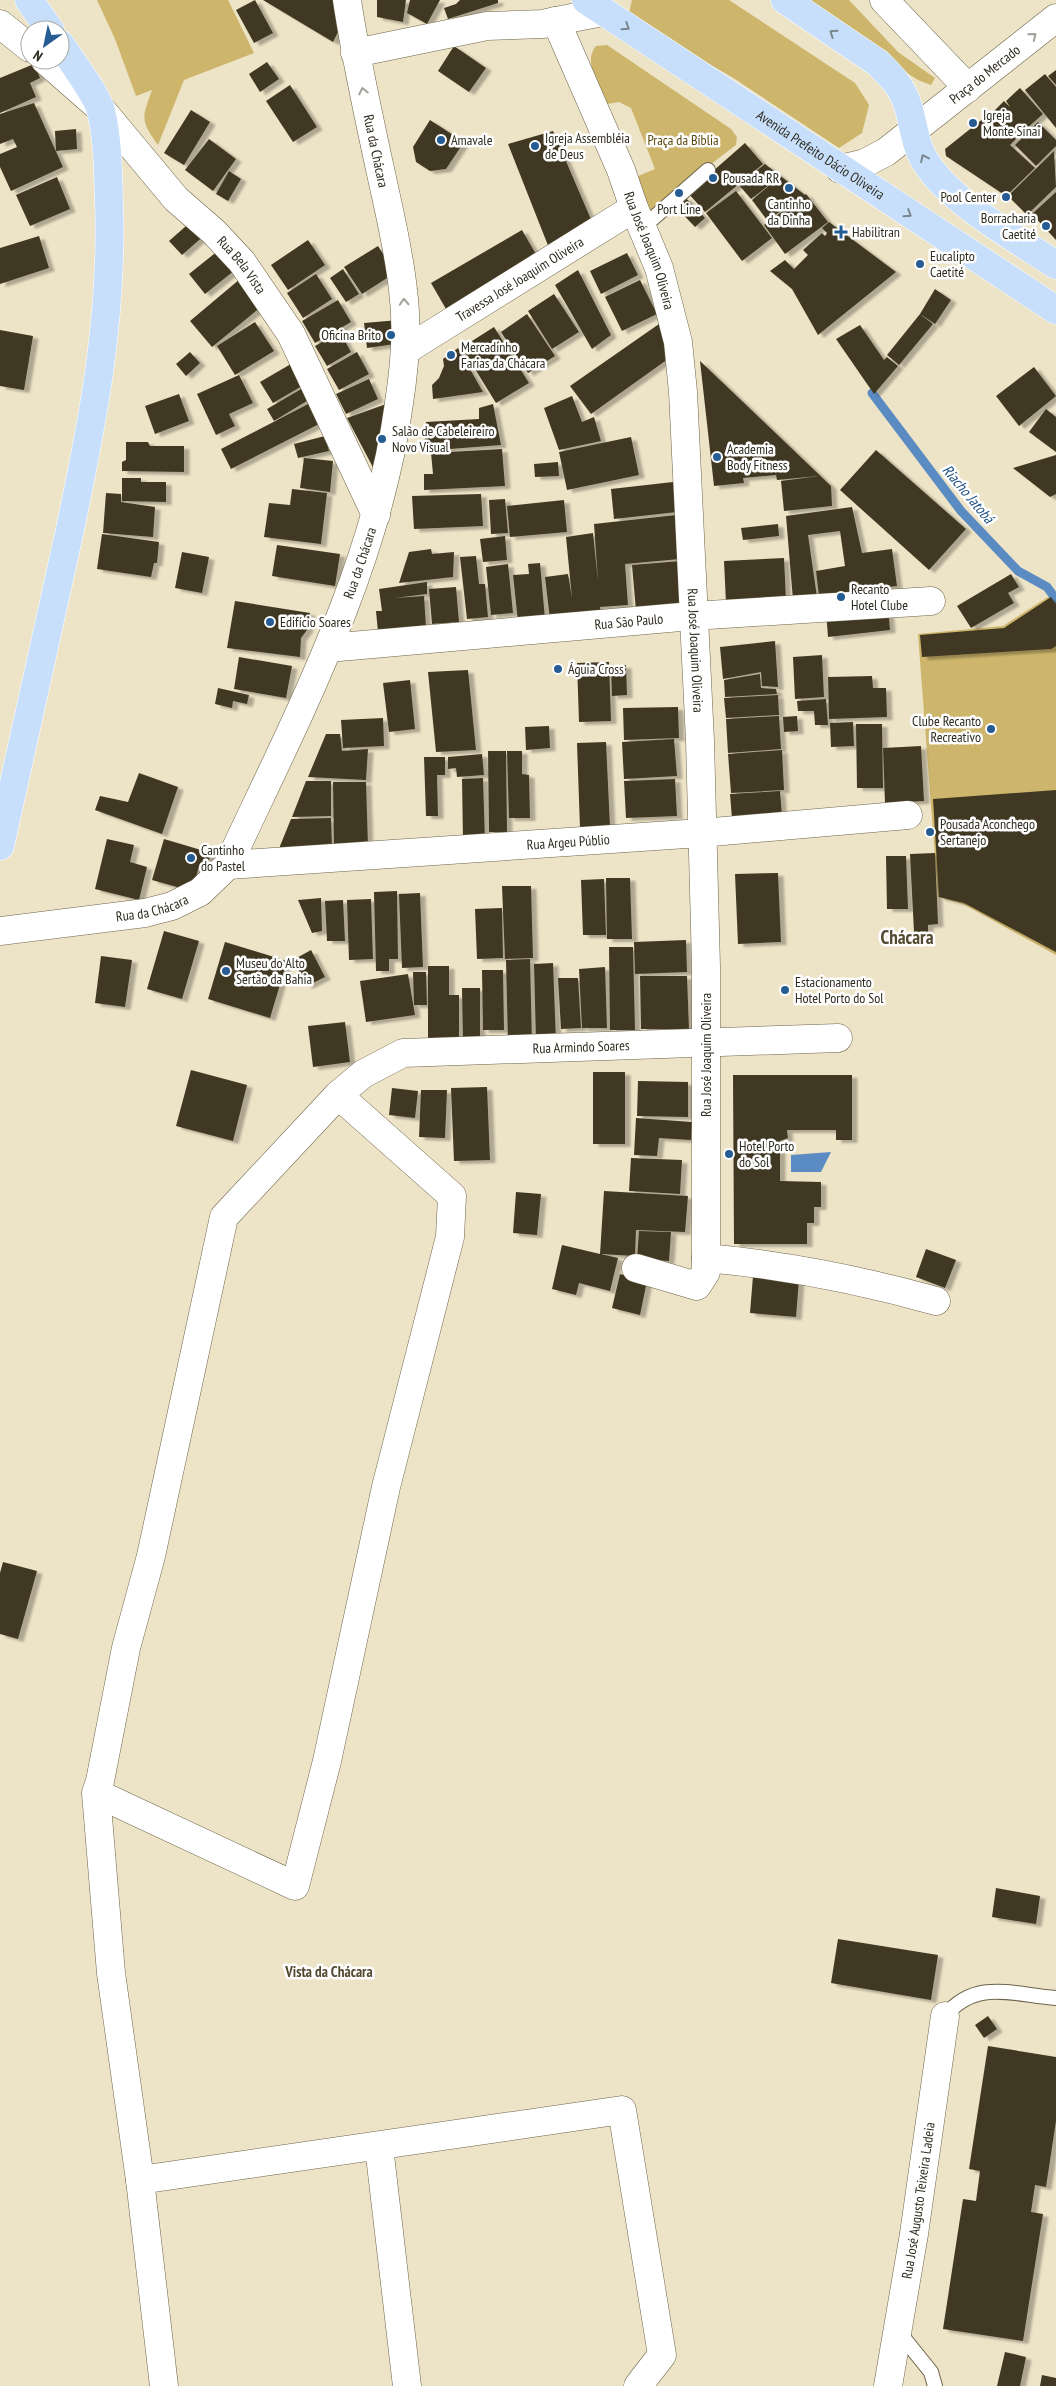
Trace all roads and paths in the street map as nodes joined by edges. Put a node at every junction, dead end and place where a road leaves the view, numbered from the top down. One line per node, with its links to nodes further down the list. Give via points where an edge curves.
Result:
1 (29, 0): 7 (main road)
2 (347, 0): 11 (street, Rua da Chácara)
3 (785, 0): 16 (main road, one-way to 3, via 908,106 900,87 890,75 878,63)
4 (884, 0): 14 (street)
5 (594, 6): 8 (street); 17 (main road, Avenida Prefeito Dácio Oliveira, one-way to 17)
6 (1056, 18): 14 (street, Praça do Mercado, one-way to 6)
7 (43, 20)
8 (556, 21): 11 (street, via 487,26); 19 (street, Rua José Joaquim Oliveira, via 622,170)
9 (0, 24): 10 (street)
10 (20, 40)
11 (355, 53): 22 (street, Rua da Chácara, one-way to 11, via 403,290 394,232)
12 (70, 60): 15 (main road)
13 (56, 70): 15 (street, Rua Bela Vista)
14 (968, 88): 16 (street, Praça do Mercado)
15 (101, 109): 23 (street, Rua Bela Vista, via 176,199 242,262 263,292 291,334); 29 (main road, via 108,170 110,263 105,339 98,388 35,696)
16 (913, 132): 17 (street, Praça do Mercado, via 865,163); 20 (main road, one-way to 16, via 980,215 954,193 926,164)
17 (840, 169): 21 (main road, Avenida Prefeito Dácio Oliveira, one-way to 21)
18 (708, 170): 19 (lane)
19 (638, 218): 22 (street, Travessa José Joaquim Oliveira); 25 (street, Rua José Joaquim Oliveira, via 658,268 678,342)
20 (1056, 265)
21 (1056, 310)
22 (406, 350): 23 (street, Rua da Chácara, via 393,448)
23 (376, 515): 26 (street, Rua da Chácara)
24 (931, 601): 25 (street, Rua São Paulo)
25 (692, 616): 26 (street, Rua São Paulo); 28 (street, Rua José Joaquim Oliveira, via 700,741)
26 (328, 648): 30 (street, Rua da Chácara)
27 (908, 815): 28 (street, Rua Argeu Públio)
28 (701, 833): 30 (street, Rua Argeu Públio); 33 (street, Rua José Joaquim Oliveira)
29 (0, 846)
30 (228, 865): 31 (street, Rua da Chácara, via 200,892 172,906 145,913)
31 (0, 931)
32 (838, 1038): 33 (street, Rua Armindo Soares)
33 (705, 1043): 34 (street, Rua Armindo Soares, via 403,1054 362,1074); 35 (street, Rua José Joaquim Oliveira)
34 (338, 1095): 38 (street, Rua Armindo Soares, via 224,1217); 38 (street, via 452,1196 450,1229 386,1487 327,1761 295,1886)
35 (706, 1258): 36 (street, Rua José Joaquim Oliveira, via 706,1272 697,1286); 37 (street, via 764,1264 894,1289)
36 (636, 1268)
37 (936, 1301)
38 (96, 1793): 42 (street, Rua Armindo Soares, via 111,1973)
39 (1056, 1998): 40 (lane, via 991,1991 974,1993 960,2000)
40 (945, 2016): 43 (street, Rua José Augusto Teixeira Ladeia)
41 (379, 2147): 42 (street); 45 (street); 46 (street, via 622,2110 662,2355)
42 (140, 2180): 44 (street, Rua Armindo Soares)
43 (898, 2331): 47 (street, Rua José Augusto Teixeira Ladeia); 48 (lane, via 930,2372)
44 (164, 2386)
45 (407, 2386)
46 (638, 2386)
47 (888, 2386)
48 (935, 2386)

